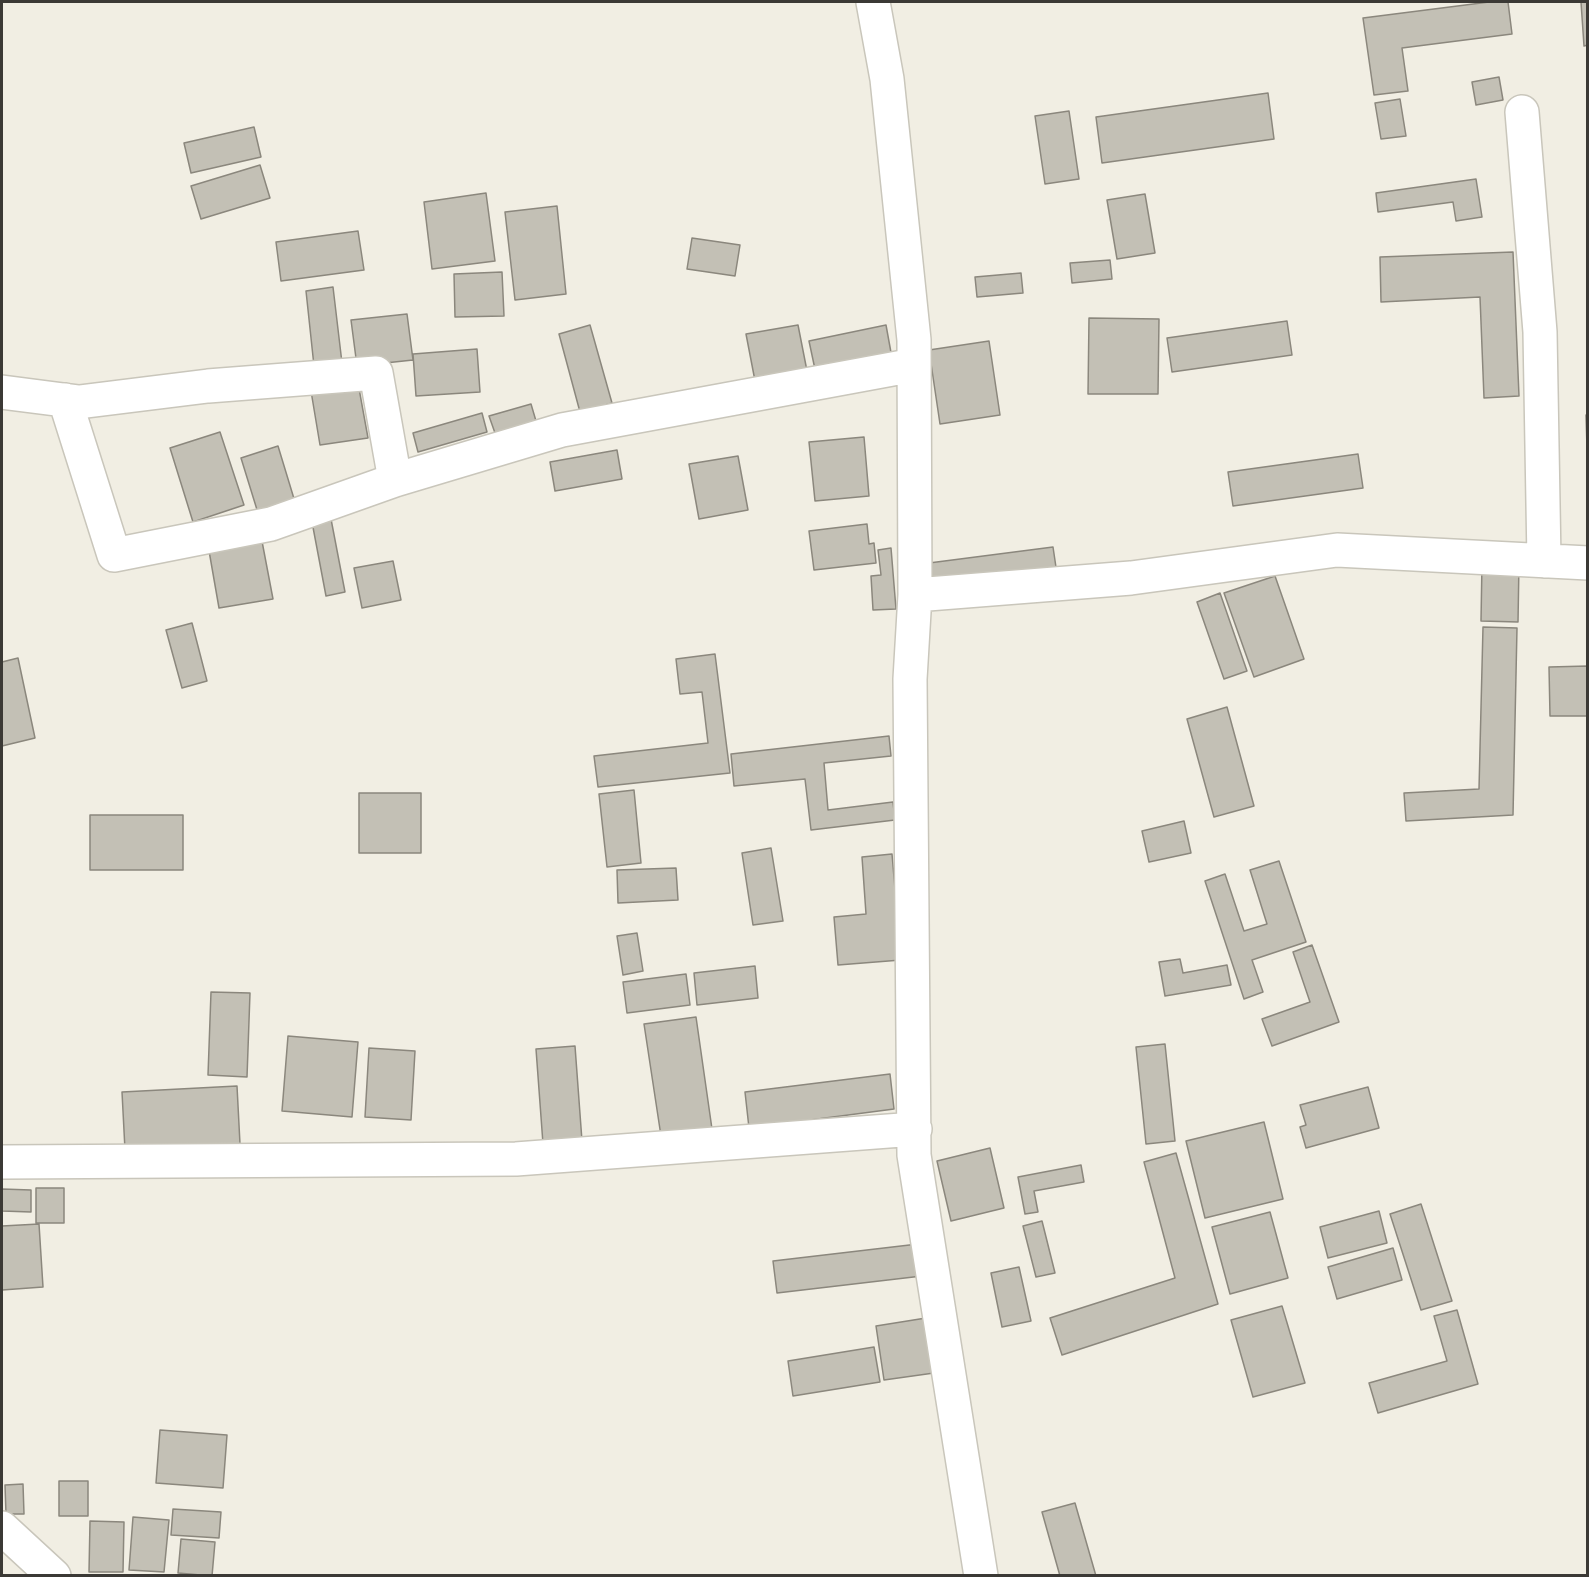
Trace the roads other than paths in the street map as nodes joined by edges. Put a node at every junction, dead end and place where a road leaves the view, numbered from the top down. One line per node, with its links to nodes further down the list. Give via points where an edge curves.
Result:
1 (873, 2): 3 (street, via 889,91)
2 (1522, 112): 7 (street, via 1540,332)
3 (914, 365): 6 (street, via 562,430); 9 (street)
4 (2, 392): 5 (street)
5 (65, 400): 6 (street, via 79,402 208,386 376,373); 6 (street, via 114,555 271,524)
6 (395, 480)
7 (1544, 561): 8 (street); 9 (street, via 1337,550 1131,578)
8 (1587, 563)
9 (915, 595): 10 (street, via 910,679)
10 (915, 1129): 11 (street, via 516,1159); 14 (street, via 914,1155)
11 (2, 1162)
12 (2, 1528): 13 (street)
13 (54, 1575)
14 (981, 1575)

